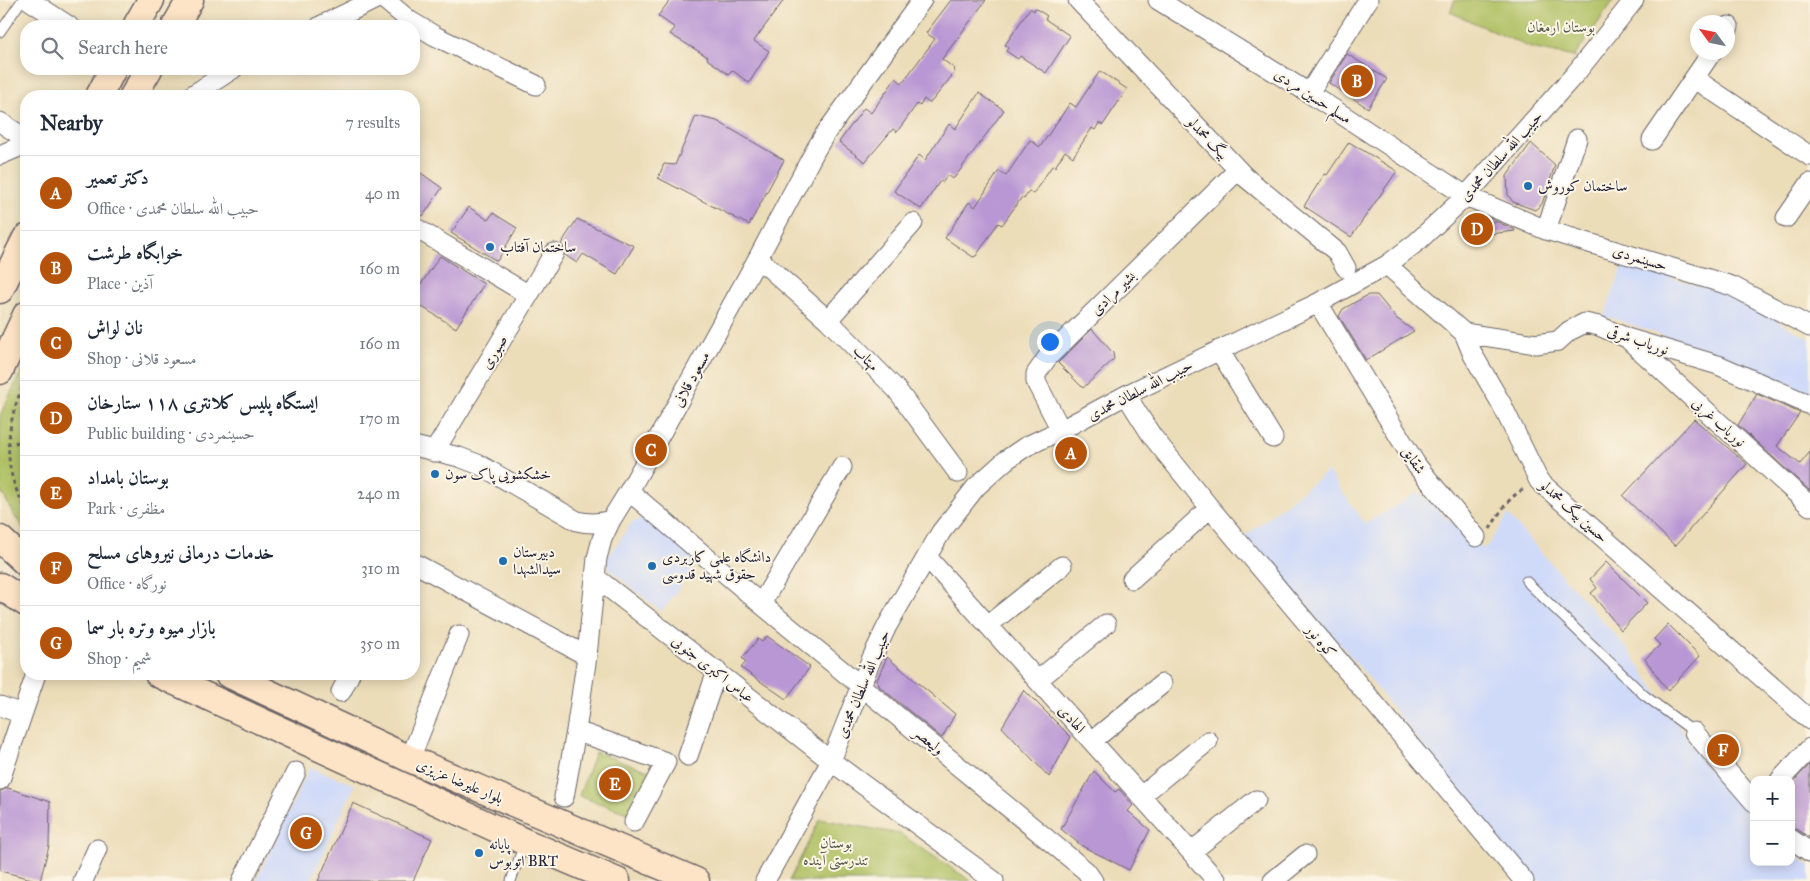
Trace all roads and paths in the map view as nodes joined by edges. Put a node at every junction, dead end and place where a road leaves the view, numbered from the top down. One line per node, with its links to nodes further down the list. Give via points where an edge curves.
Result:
1 (29, 0): 11 (street); 17 (lane)
2 (151, 0): 12 (main road)
3 (190, 0): 13 (main road)
4 (374, 0): 14 (street)
5 (386, 0): 15 (street)
6 (922, 0): 44 (street, مسعود قلانی, via 825,134)
7 (1078, 0): 35 (street, بیگ محمدلو)
8 (1368, 0): 27 (street)
9 (1634, 0): 37 (street, حبیب الله سلطان محمدی, via 1576,73)
10 (1170, 3): 27 (street, مسلم حسین مردی)
11 (60, 20)
12 (139, 20)
13 (178, 20)
14 (332, 20)
15 (409, 20)
16 (420, 27): 23 (street)
17 (0, 32)
18 (1707, 60): 22 (street)
19 (110, 75): 24 (main road)
20 (145, 75): 25 (main road)
21 (223, 75): 26 (street)
22 (1695, 78): 31 (street); 34 (street)
23 (536, 85)
24 (101, 90)
25 (137, 90)
26 (200, 90)
27 (1309, 93): 37 (street, مسلم حسین مردی)
28 (0, 122): 29 (street)
29 (20, 135)
30 (1577, 139): 40 (street)
31 (1652, 140)
32 (20, 147): 33 (street)
33 (0, 155)
34 (1810, 156)
35 (1238, 170): 46 (street, بیگ محمدلو, via 1337,252); 60 (street, بشیر مرادی, via 1047,358 1036,374 1036,382)
36 (1810, 183): 38 (street)
37 (1466, 196): 40 (street, حسینمردی); 45 (street, حبیب الله سلطان محمدی, via 1417,242)
38 (1786, 218)
39 (913, 223): 50 (street)
40 (1546, 230): 52 (street, حسینمردی, via 1732,286)
41 (420, 231): 48 (street)
42 (20, 250): 47 (main road)
43 (554, 253): 48 (street, صبوری)
44 (758, 258): 50 (street, مهتاب); 69 (street, مسعود قلانی)
45 (1387, 264): 49 (street, حبیب الله سلطان محمدی); 53 (street, حسین بیگ محمدلو)
46 (1346, 268)
47 (0, 290)
48 (529, 295): 65 (street, صبوری)
49 (1318, 303): 55 (street, حبیب الله سلطان محمدی); 74 (street, شقایق, via 1417,466)
50 (828, 320): 67 (street, مهتاب, via 897,390)
51 (20, 328): 56 (main road)
52 (1810, 328)
53 (1464, 333): 54 (street, نوریاب شرقی, via 1536,344 1558,341 1585,323); 68 (street, حسین بیگ محمدلو)
54 (1627, 338): 59 (street, نوریاب شرقی, via 1718,365); 71 (street, نوریاب غربی)
55 (1219, 350): 58 (street, حبیب الله سلطان محمدی); 61 (street)
56 (0, 371)
57 (20, 393): 63 (path, via 9,424)
58 (1128, 394): 60 (street, حبیب الله سلطان محمدی); 72 (street, کوه نور, via 1152,436)
59 (1810, 405)
60 (1062, 430): 77 (street, حبیب الله سلطان محمدی, via 1006,460 976,487 941,532)
61 (1272, 438)
62 (20, 442): 63 (path)
63 (7, 445): 70 (path, via 9,466)
64 (420, 448): 65 (street)
65 (434, 452): 73 (street, via 480,466 577,521 589,524)
66 (842, 467): 85 (street)
67 (958, 473)
68 (1539, 481): 74 (path, via 1518,492 1489,530); 101 (street, حسین بیگ محمدلو)
69 (629, 491): 73 (street, مسعود قلانی); 85 (street, ولیعصر)
70 (20, 497)
71 (1810, 506)
72 (1210, 508): 81 (street); 134 (street, کوه نور)
73 (611, 520): 80 (street, مسعود قلانی, via 599,549)
74 (1476, 537)
75 (0, 539): 76 (main road)
76 (20, 557)
77 (927, 557): 86 (street, الهادی); 97 (street, حبیب الله سلطان محمدی, via 887,626)
78 (420, 566): 89 (street)
79 (1062, 566): 86 (street)
80 (595, 577): 89 (street, مسعود قلانی); 90 (street, عباس اکبری جنوبی)
81 (1132, 579)
82 (1526, 581): 103 (lane, via 1644,695)
83 (0, 586): 84 (main road)
84 (20, 599)
85 (761, 604): 97 (street, ولیعصر)
86 (988, 624): 95 (street, الهادی)
87 (1106, 624): 95 (street)
88 (459, 635): 108 (street)
89 (587, 656): 102 (street, مسعود قلانی)
90 (717, 671): 107 (street); 109 (street, عباس اکبری جنوبی)
91 (34, 680): 100 (street)
92 (171, 680): 119 (main road, بلوار علیرضا عزیزی)
93 (241, 680): 108 (main road, بلوار علیرضا عزیزی)
94 (347, 680): 98 (street)
95 (1038, 680): 104 (street, الهادی)
96 (1162, 684): 104 (street)
97 (861, 685): 109 (street, حبیب الله سلطان محمدی); 131 (street, ولیعصر)
98 (341, 692)
99 (0, 706): 100 (street)
100 (22, 714): 112 (street)
101 (1810, 720)
102 (576, 731): 114 (street, مسعود قلانی); 117 (street, via 666,762)
103 (1694, 732): 115 (street)
104 (1092, 741): 113 (street, الهادی)
105 (1208, 741): 113 (street)
106 (1810, 748): 111 (street)
107 (688, 756)
108 (410, 759): 128 (main road, بلوار علیرضا عزیزی)
109 (831, 761): 129 (street, حبیب الله سلطان محمدی); 130 (street, عباس اکبری جنوبی)
110 (296, 772): 125 (street)
111 (1784, 776)
112 (0, 780)
113 (1141, 796): 121 (street, الهادی)
114 (564, 797)
115 (1750, 797)
116 (1256, 800): 121 (street)
117 (634, 822)
118 (1795, 841): 122 (street)
119 (525, 842): 126 (lane); 127 (main road, بلوار علیرضا عزیزی)
120 (97, 849): 124 (street)
121 (1191, 852): 132 (street, الهادی)
122 (1810, 852)
123 (1305, 855): 133 (street)
124 (83, 881)
125 (242, 881)
126 (511, 881)
127 (617, 881)
128 (696, 881)
129 (765, 881)
130 (994, 881)
131 (1093, 881)
132 (1217, 881)
133 (1273, 881)
134 (1524, 881)

